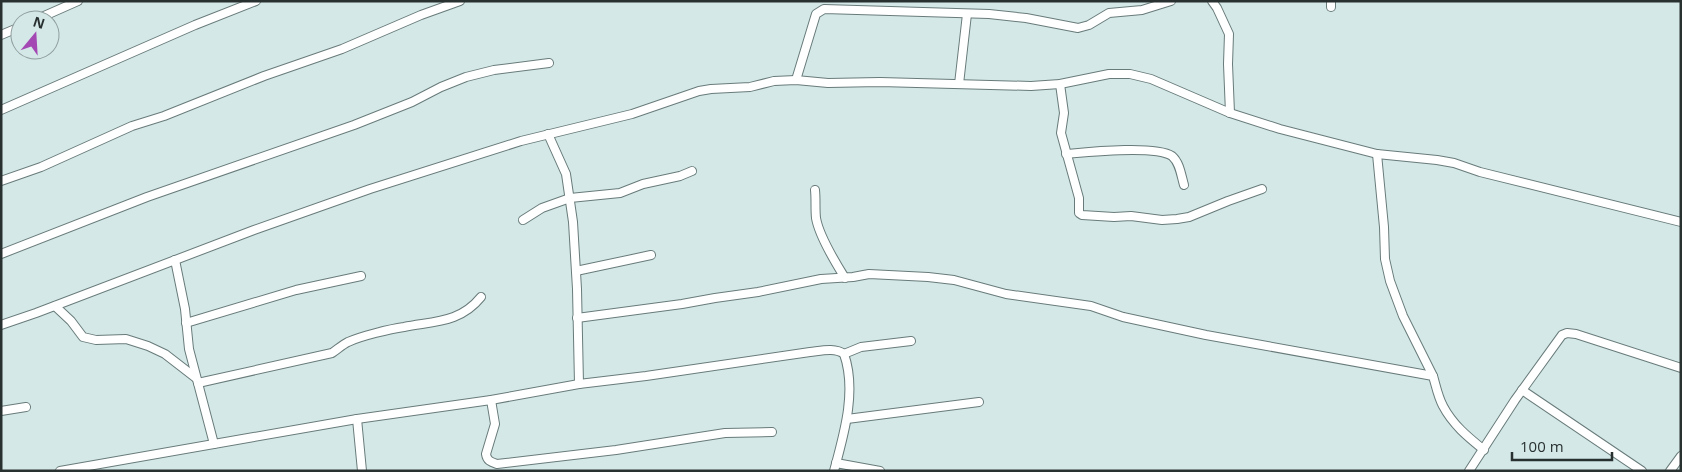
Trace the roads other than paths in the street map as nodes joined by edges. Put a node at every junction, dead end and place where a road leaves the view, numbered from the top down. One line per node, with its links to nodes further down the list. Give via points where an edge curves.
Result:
1 (78, 1): 6 (street)
2 (256, 1): 12 (street)
3 (460, 1): 18 (street, via 342,49 132,126 41,167)
4 (1171, 1): 7 (street, via 1142,10 1109,13 1090,26 1078,28 1026,18)
5 (1212, 1): 13 (street, via 1230,34)
6 (58, 10)
7 (967, 14): 9 (street, via 820,10); 10 (street)
8 (549, 63): 25 (street, via 466,77 362,122 148,197)
9 (796, 80): 10 (street); 14 (street, via 705,90 632,114)
10 (959, 84): 11 (street)
11 (1060, 84): 13 (street, via 1109,74 1130,74 1151,79); 15 (street, via 1064,113 1061,133)
12 (1, 110)
13 (1230, 113): 16 (street)
14 (548, 134): 22 (street, via 566,174); 27 (street, via 370,190)
15 (1066, 154): 19 (street, via 1165,153 1178,164); 20 (street, via 1079,198 1079,213 1086,216 1178,219)
16 (1376, 154): 24 (street, via 1454,163); 39 (street, via 1385,259 1390,281 1402,316)
17 (692, 171): 22 (street, via 620,193)
18 (1, 181)
19 (1184, 185)
20 (1262, 189)
21 (815, 190): 30 (street, via 818,224)
22 (570, 198): 23 (street, via 542,208); 28 (street)
23 (523, 220)
24 (1681, 222)
25 (1, 254)
26 (651, 255): 28 (street)
27 (175, 260): 32 (street); 34 (street)
28 (576, 271): 33 (street)
29 (361, 276): 34 (street, via 296,290)
30 (844, 278): 33 (street); 39 (street, via 880,274 954,280 1006,294 1091,306 1123,317 1198,333)
31 (481, 297): 40 (street, via 473,307 447,319 350,341 332,352)
32 (55, 306): 35 (street); 40 (street, via 83,337 126,339 148,346 165,354)
33 (577, 318): 41 (street)
34 (186, 323): 40 (street)
35 (1, 325)
36 (911, 341): 37 (street, via 861,348)
37 (844, 354): 41 (street, via 839,350 810,352); 48 (street, via 849,385)
38 (1681, 368): 42 (street, via 1567,333 1558,338)
39 (1433, 376): 51 (street, via 1442,405 1450,418)
40 (197, 381): 50 (street)
41 (580, 384): 43 (street)
42 (1522, 390): 51 (street); 58 (street)
43 (491, 400): 47 (street); 49 (street, via 496,424 486,459 497,464 725,433)
44 (979, 402): 48 (street)
45 (26, 407): 46 (street)
46 (1, 411)
47 (357, 419): 50 (street); 55 (street)
48 (847, 419): 53 (street)
49 (772, 432)
50 (214, 444): 54 (street)
51 (1484, 450): 57 (street)
52 (1681, 456): 59 (street)
53 (835, 467): 56 (street)
54 (60, 471)
55 (362, 471)
56 (880, 471)
57 (1469, 471)
58 (1642, 471)
59 (1670, 471)

